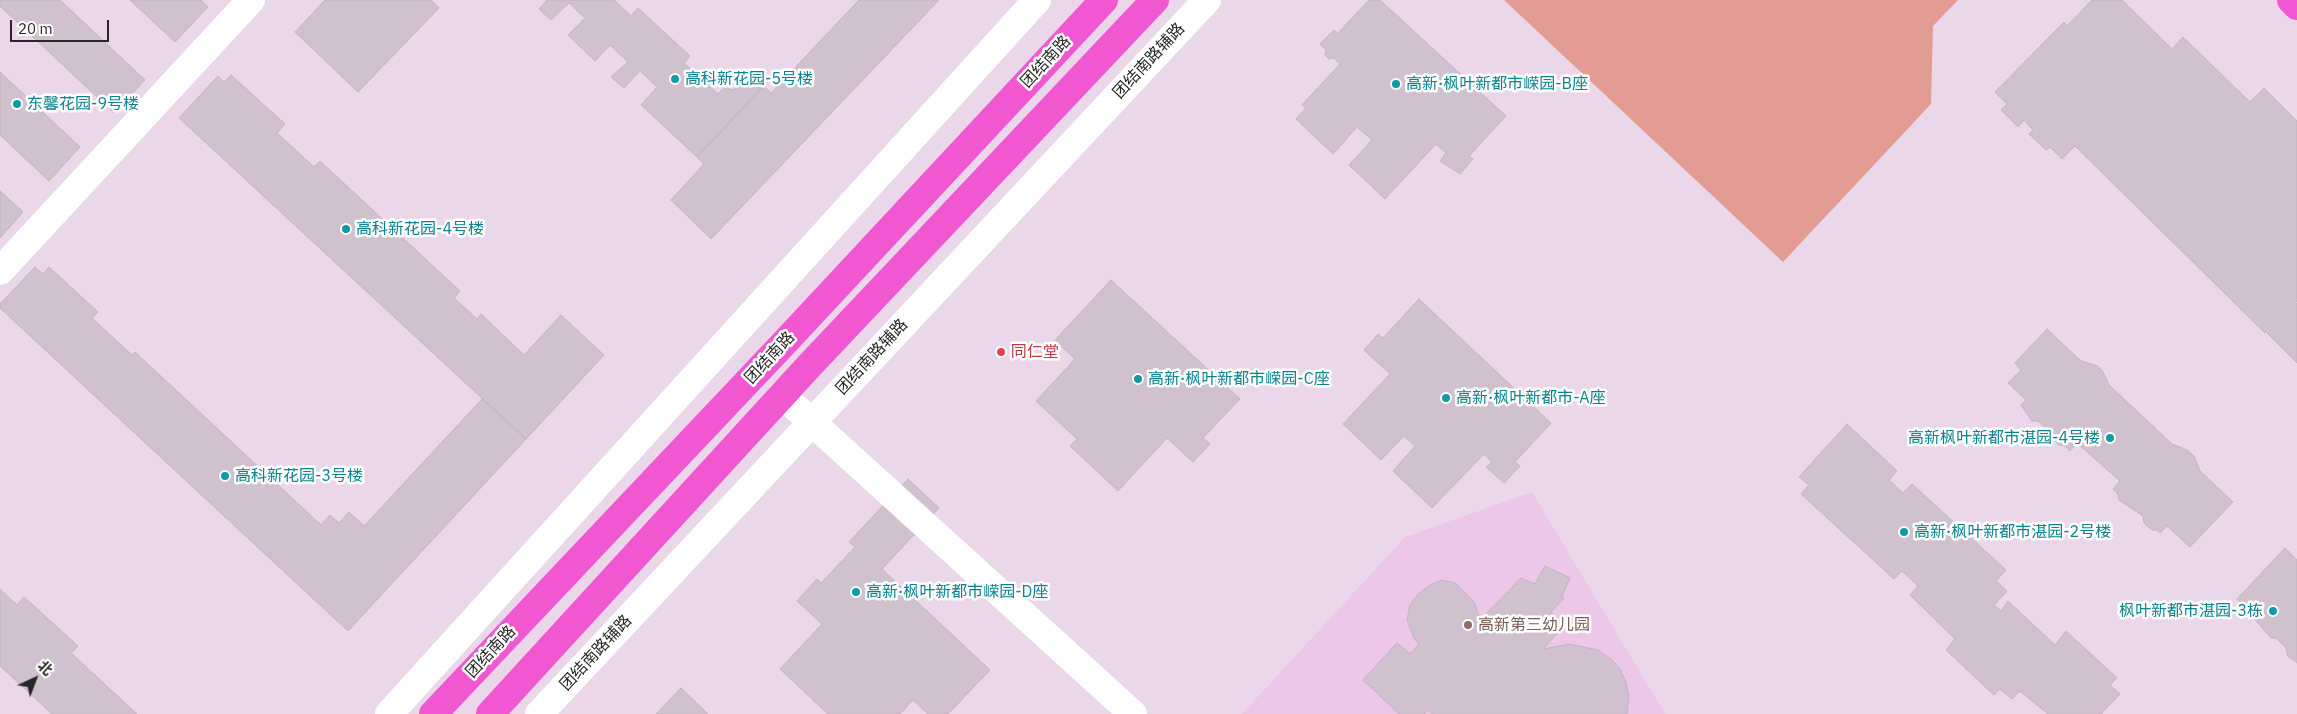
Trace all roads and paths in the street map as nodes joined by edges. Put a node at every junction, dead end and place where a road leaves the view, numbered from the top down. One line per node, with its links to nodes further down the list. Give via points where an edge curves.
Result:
1 (252, 0): 8 (street)
2 (1037, 0): 11 (street)
3 (1104, 0): 12 (main road, 团结南路)
4 (1156, 0): 9 (main road, 团结南路)
5 (1207, 0): 10 (street, 团结南路辅路)
6 (2291, 0): 7 (main road)
7 (2297, 6)
8 (0, 271)
9 (782, 395): 10 (street); 13 (main road, 团结南路)
10 (812, 423): 14 (street, 团结南路辅路); 15 (street)
11 (389, 714)
12 (433, 714)
13 (490, 714)
14 (539, 714)
15 (1133, 714)

